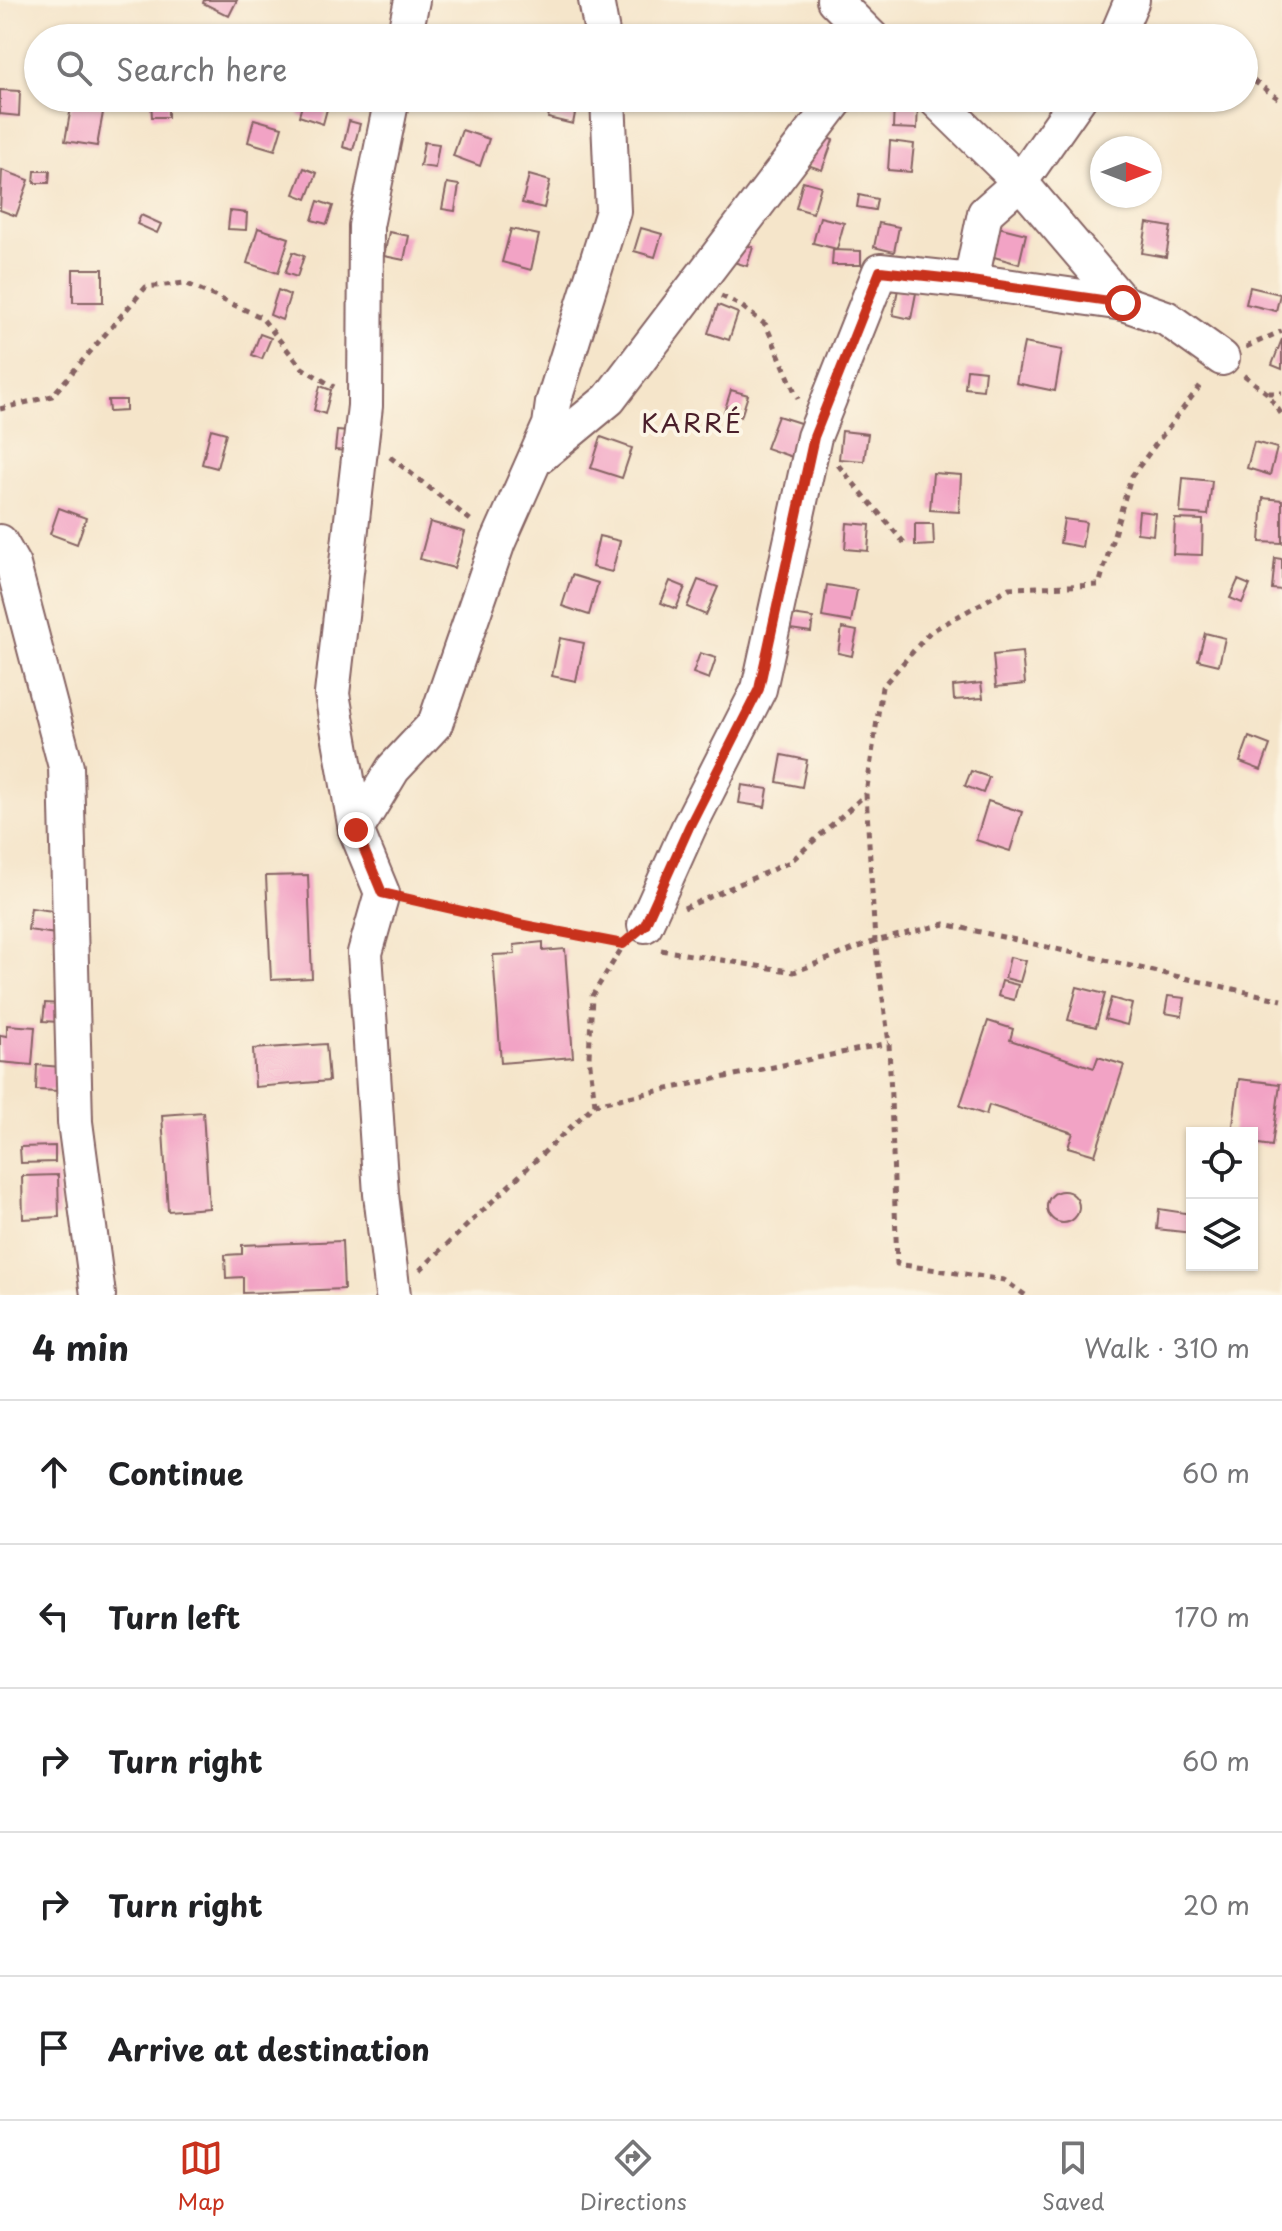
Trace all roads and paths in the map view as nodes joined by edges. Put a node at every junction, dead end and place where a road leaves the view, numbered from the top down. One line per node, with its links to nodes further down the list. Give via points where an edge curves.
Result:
1 (412, 0): 5 (street)
2 (596, 0): 6 (street)
3 (834, 0): 7 (street)
4 (1132, 0): 8 (street)
5 (407, 24)
6 (600, 24)
7 (858, 24)
8 (1122, 24)
9 (1258, 84): 10 (path)
10 (1282, 101)
11 (389, 112): 22 (street, via 366,226)
12 (609, 112): 26 (street, via 613,211)
13 (827, 112): 26 (street, via 609,399)
14 (948, 112): 16 (street)
15 (1069, 112): 16 (street)
16 (1020, 182): 17 (street, via 985,213); 18 (street)
17 (971, 281): 18 (street); 32 (street, via 880,271 814,437 759,689 689,827)
18 (1123, 303): 19 (street, via 1166,318)
19 (1222, 358): 20 (path); 29 (path, via 1131,477 1099,585 1009,588 930,632 882,687)
20 (1267, 393): 21 (path); 24 (path)
21 (1282, 393)
22 (365, 406): 23 (path, via 302,368 261,317 185,283 146,287 52,396); 30 (street, via 332,694)
23 (0, 409)
24 (1282, 415)
25 (382, 451): 28 (path)
26 (537, 458): 28 (street)
27 (0, 542): 38 (street, via 13,565 66,767 75,1122)
28 (498, 542): 30 (street, via 435,724 393,769)
29 (866, 794): 32 (path, via 790,862); 33 (path)
30 (356, 830): 31 (street)
31 (382, 893): 32 (path, via 519,924); 37 (street, via 365,953 381,1194)
32 (640, 941): 33 (path, via 794,972); 36 (path, via 592,996 589,1057)
33 (875, 941): 34 (path, via 945,924); 35 (path)
34 (1282, 1000)
35 (889, 1043): 36 (path); 39 (path, via 897,1264 1004,1280)
36 (595, 1104): 37 (path)
37 (403, 1286)
38 (98, 1295)
39 (1025, 1295)

